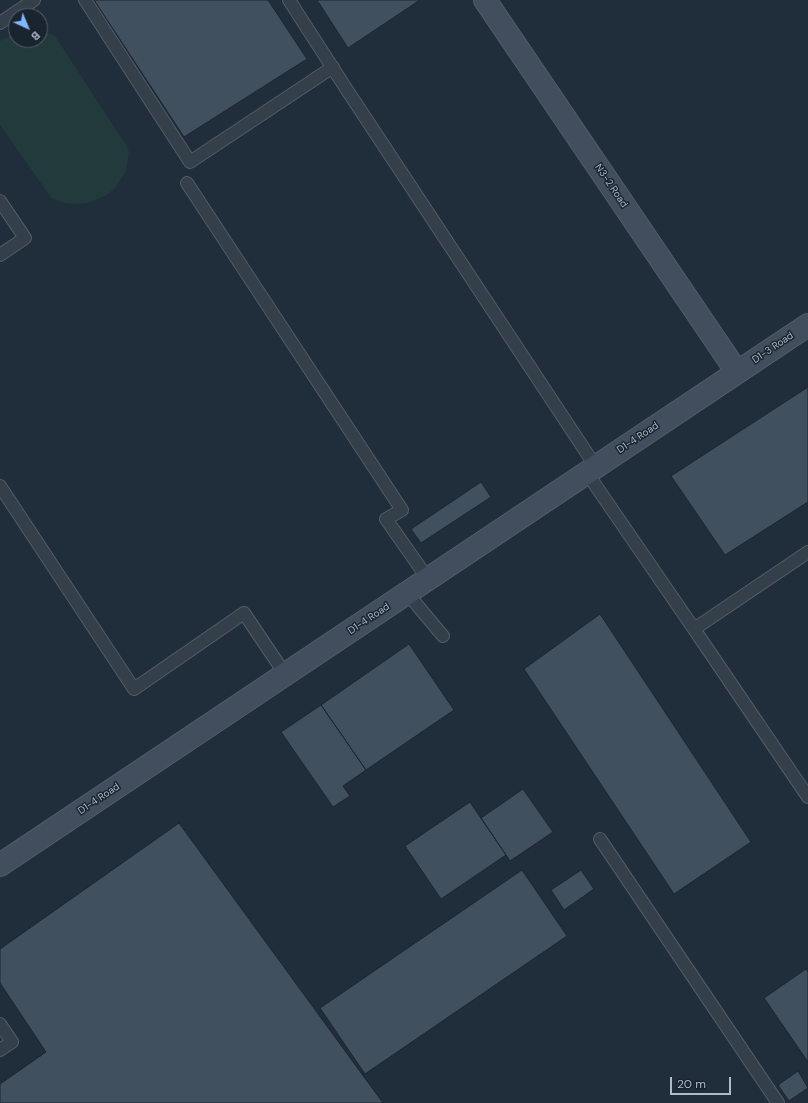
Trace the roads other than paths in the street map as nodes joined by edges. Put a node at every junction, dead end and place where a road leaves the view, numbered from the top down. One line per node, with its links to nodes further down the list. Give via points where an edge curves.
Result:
1 (34, 0): 5 (lane)
2 (85, 0): 6 (lane, via 190,162)
3 (289, 0): 6 (lane)
4 (485, 0): 11 (street, N3-2 Road)
5 (0, 23)
6 (333, 67): 12 (lane)
7 (187, 183): 15 (lane, via 402,510 386,519)
8 (0, 201): 9 (lane, via 25,238)
9 (0, 255)
10 (808, 325): 11 (street, D1-3 Road)
11 (738, 372): 12 (street, D1-4 Road)
12 (592, 470): 15 (street, D1-4 Road); 17 (lane)
13 (0, 486): 19 (lane, via 134,689 244,613)
14 (808, 552): 17 (lane)
15 (428, 579): 16 (street, D1-4 Road)
16 (407, 593): 18 (lane); 19 (street, D1-4 Road)
17 (694, 629): 20 (lane)
18 (443, 636)
19 (285, 674): 22 (street, D1-4 Road)
20 (808, 797)
21 (600, 838): 25 (lane)
22 (0, 865)
23 (0, 1024): 24 (lane, via 12,1042)
24 (0, 1050)
25 (778, 1103)

